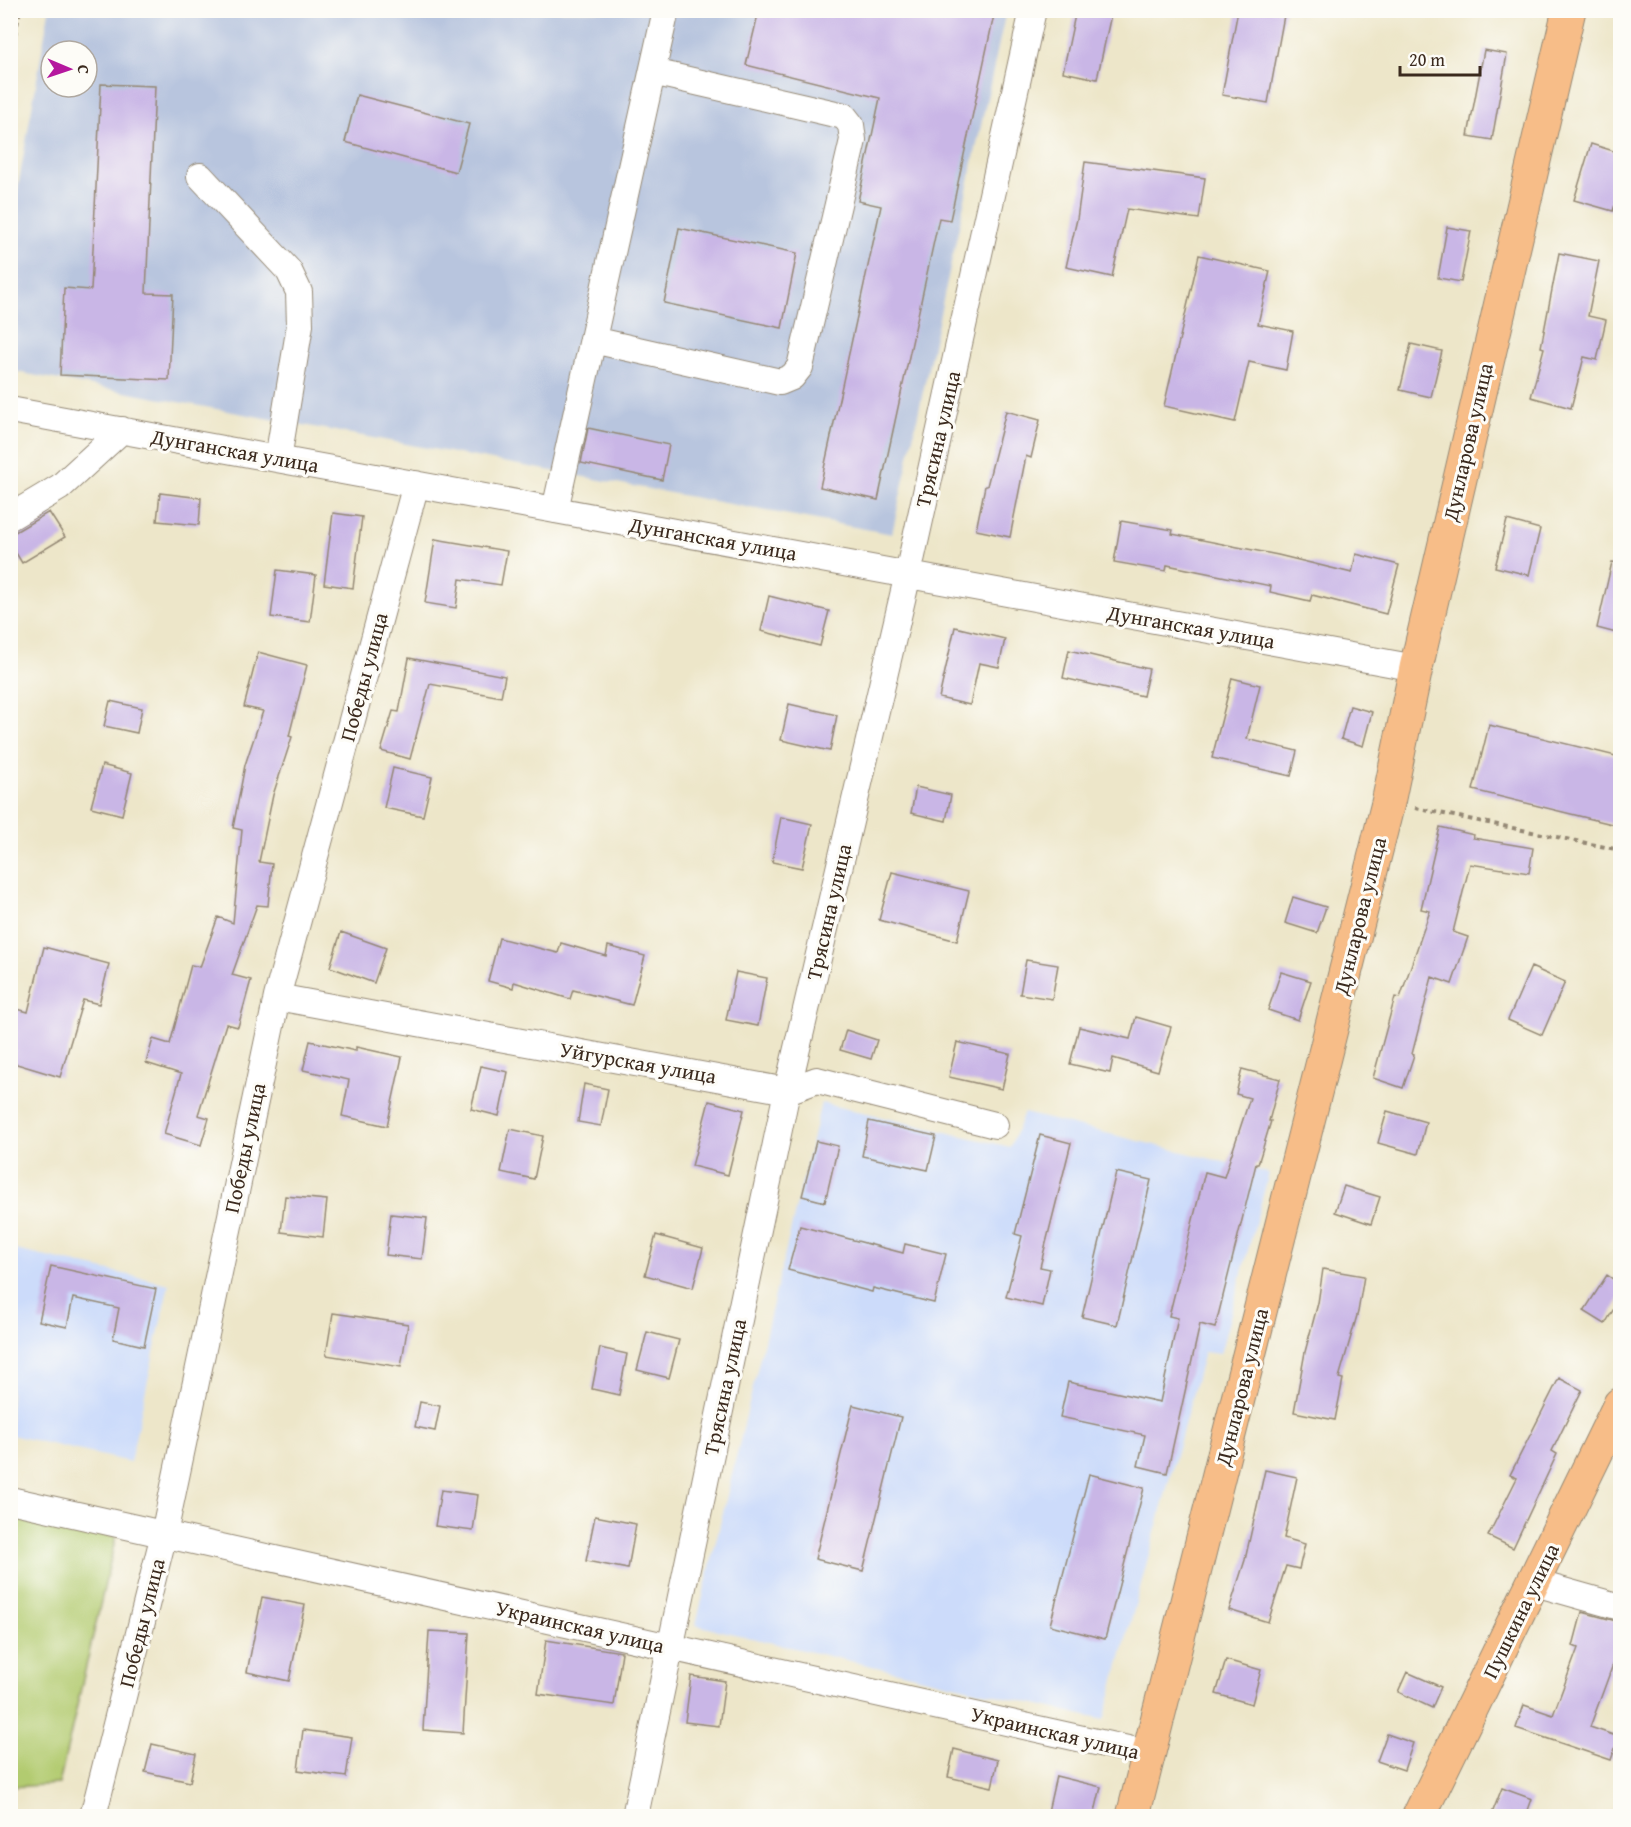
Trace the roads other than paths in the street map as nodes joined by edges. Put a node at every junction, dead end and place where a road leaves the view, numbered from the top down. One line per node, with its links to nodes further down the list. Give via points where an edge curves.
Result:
1 (666, 10): 4 (street)
2 (1033, 10): 13 (street, Трясина улица)
3 (1569, 10): 14 (main road, Дунларова улица)
4 (653, 72): 6 (street); 6 (street, via 844,116 853,140 801,367 792,377 780,381)
5 (200, 176): 9 (street, via 289,271 299,292 300,325)
6 (593, 340): 11 (street)
7 (10, 410): 8 (street, Дунганская улица)
8 (122, 430): 9 (street, Дунганская улица); 12 (street, via 60,487)
9 (278, 459): 10 (street, Дунганская улица)
10 (416, 484): 11 (street, Дунганская улица); 15 (street, Победы улица)
11 (555, 510): 13 (street, Дунганская улица)
12 (10, 517)
13 (908, 574): 14 (street, Дунганская улица); 16 (street, Трясина улица)
14 (1416, 668): 24 (main road, Дунларова улица, via 1388,802)
15 (277, 997): 16 (street, Уйгурская улица); 20 (street, Победы улица)
16 (787, 1090): 17 (street, Уйгурская улица, via 817,1080); 23 (street, Трясина улица)
17 (995, 1125)
18 (1620, 1404): 21 (main road, Пушкина улица)
19 (10, 1500): 20 (street, Украинская улица)
20 (164, 1534): 23 (street, Украинская улица); 25 (street, Победы улица)
21 (1534, 1583): 22 (street); 28 (main road, Пушкина улица)
22 (1620, 1607)
23 (671, 1647): 24 (street, Украинская улица); 26 (street, Трясина улица)
24 (1150, 1754): 27 (main road, Дунларова улица)
25 (93, 1816)
26 (635, 1816)
27 (1133, 1816)
28 (1419, 1816)

